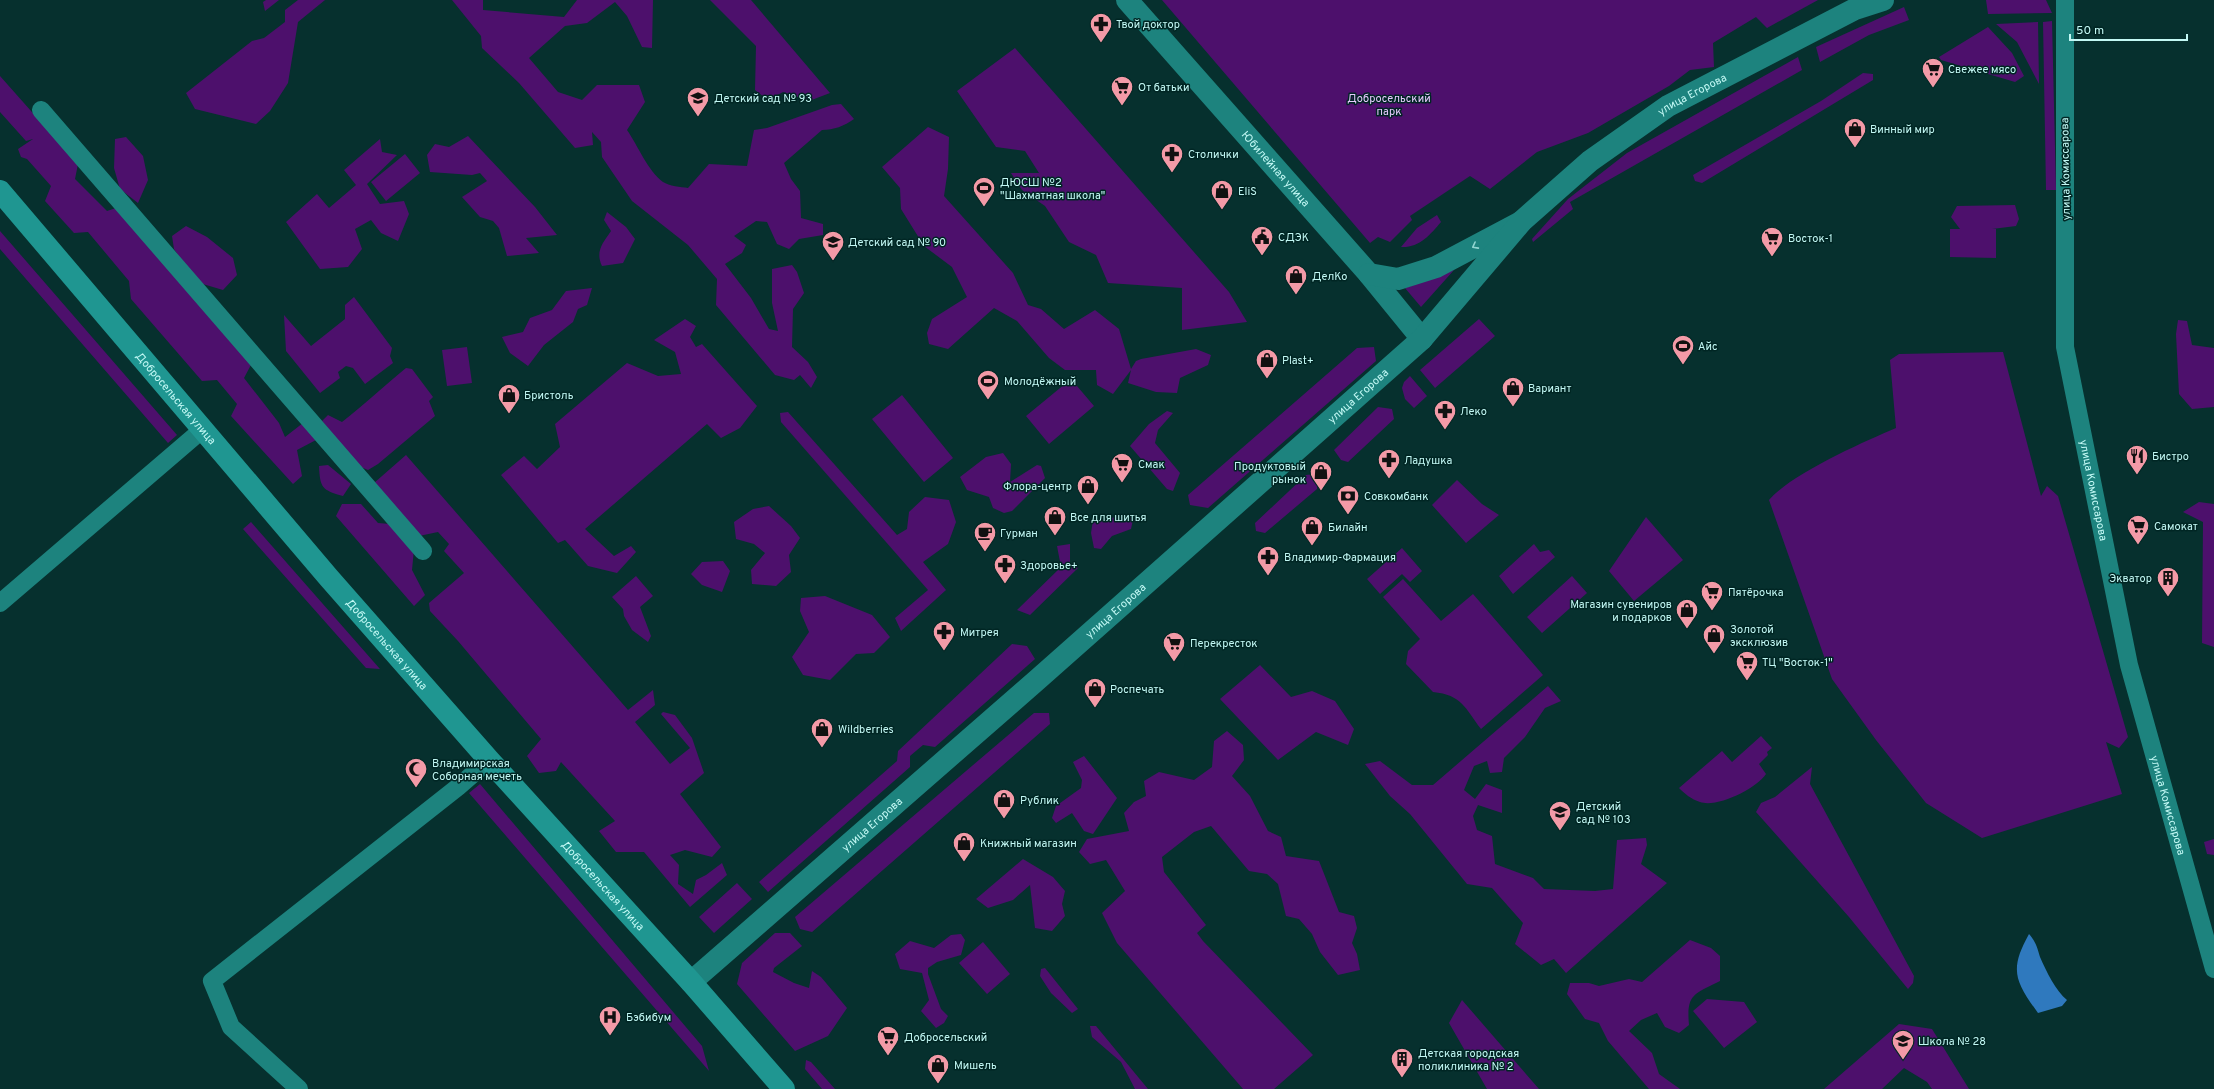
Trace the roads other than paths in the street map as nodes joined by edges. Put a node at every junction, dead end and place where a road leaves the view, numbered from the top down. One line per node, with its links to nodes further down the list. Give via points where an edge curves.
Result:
1 (1127, 0): 7 (main road, Юбилейная улица)
2 (1883, 0): 6 (main road, улица Егорова, via 1855,9 1668,106 1590,161)
3 (2065, 0): 13 (street, улица Комиссарова, via 2065,347 2129,665)
4 (41, 110): 10 (street)
5 (0, 191): 9 (main road, Добросельская улица)
6 (1522, 221): 7 (main road, улица Егорова, one-way to 7, via 1436,267 1398,280); 8 (main road, улица Егорова)
7 (1369, 274): 8 (main road, Юбилейная улица)
8 (1422, 339): 14 (main road, улица Егорова)
9 (203, 429): 11 (street); 12 (main road, Добросельская улица)
10 (423, 551)
11 (0, 603)
12 (489, 760): 14 (main road, Добросельская улица); 15 (street, via 212,981 231,1027)
13 (2214, 969)
14 (691, 982): 16 (main road, Добросельская улица)
15 (299, 1089)
16 (784, 1089)

